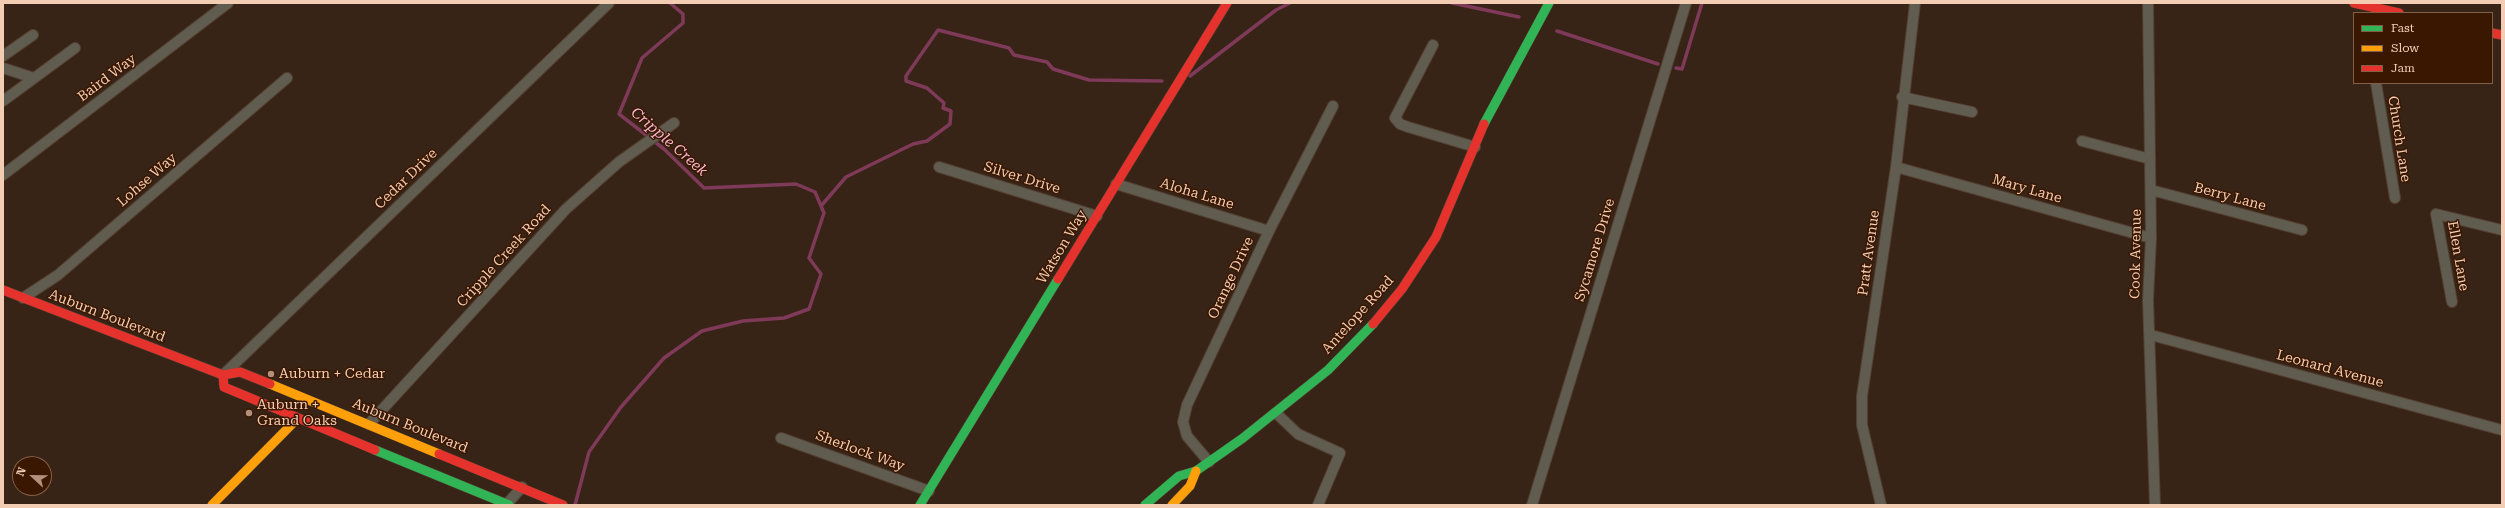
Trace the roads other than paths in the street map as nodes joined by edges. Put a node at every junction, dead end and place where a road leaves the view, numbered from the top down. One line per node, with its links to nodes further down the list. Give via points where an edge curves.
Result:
1 (228, 3): 29 (street, Baird Way)
2 (609, 3): 42 (street, Cedar Drive)
3 (1227, 3): 30 (main road, Watson Way)
4 (1549, 3): 25 (main road, Antelope Road, via 1489,113)
5 (1686, 3): 59 (street, Sycamore Drive)
6 (1915, 3): 19 (street, Pratt Avenue)
7 (2148, 3): 26 (street, Cook Avenue)
8 (2354, 3): 9 (main road)
9 (2365, 9): 10 (main road)
10 (2390, 12)
11 (33, 35): 14 (street)
12 (1433, 45): 25 (street, via 1396,118 1400,124 1408,127)
13 (76, 48): 16 (street)
14 (3, 56)
15 (3, 68): 16 (street)
16 (34, 78): 20 (street)
17 (286, 78): 39 (street, Lohse Way, via 58,275)
18 (2376, 84): 32 (street, Church Lane)
19 (1902, 97): 22 (street); 28 (street, Pratt Avenue)
20 (3, 101)
21 (1333, 106): 36 (street, Orange Drive)
22 (1972, 112)
23 (674, 123): 45 (street, Cripple Creek Road, via 640,147 566,209)
24 (2082, 141): 26 (street)
25 (1475, 147): 43 (main road, Antelope Road, via 1436,237 1402,289 1374,323 1333,365)
26 (2150, 159): 31 (street, Cook Avenue)
27 (939, 167): 33 (street, Silver Drive)
28 (1896, 167): 37 (street, Mary Lane); 60 (street, Pratt Avenue, via 1861,406 1866,446)
29 (3, 174)
30 (1116, 184): 33 (main road, Watson Way); 36 (street, Aloha Lane)
31 (2151, 190): 34 (street, Berry Lane); 37 (street, Cook Avenue)
32 (2395, 198)
33 (1097, 216): 51 (main road, Watson Way)
34 (2302, 230)
35 (2502, 230): 40 (street, Ellen Lane, via 2436,214)
36 (1269, 231): 48 (street, Orange Drive, via 1184,415 1187,436)
37 (2151, 238): 41 (street, Cook Avenue, via 2148,300)
38 (3, 290): 39 (main road, Auburn Boulevard)
39 (23, 298): 42 (main road, Auburn Boulevard)
40 (2452, 302)
41 (2151, 335): 46 (street, Leonard Avenue); 61 (street, Cook Avenue)
42 (223, 375): 44 (main road, via 224,387); 45 (main road, Auburn Boulevard, via 240,372 313,404)
43 (1276, 413): 48 (main road, Antelope Road); 58 (street, via 1298,434 1340,453)
44 (297, 419): 52 (main road); 53 (main road, via 354,440)
45 (369, 424): 50 (main road, Auburn Boulevard)
46 (2502, 430)
47 (782, 438): 51 (street, Sherlock Way)
48 (1209, 462): 49 (main road, Antelope Road)
49 (1196, 471): 56 (main road, Antelope Road, via 1179,476); 57 (main road, Antelope Road, via 1190,486)
50 (522, 487): 53 (street); 54 (main road, Auburn Boulevard)
51 (929, 491): 55 (main road, Watson Way)
52 (212, 505)
53 (507, 505)
54 (563, 505)
55 (920, 505)
56 (1145, 505)
57 (1172, 505)
58 (1318, 505)
59 (1532, 505)
60 (1881, 505)
61 (2155, 505)

